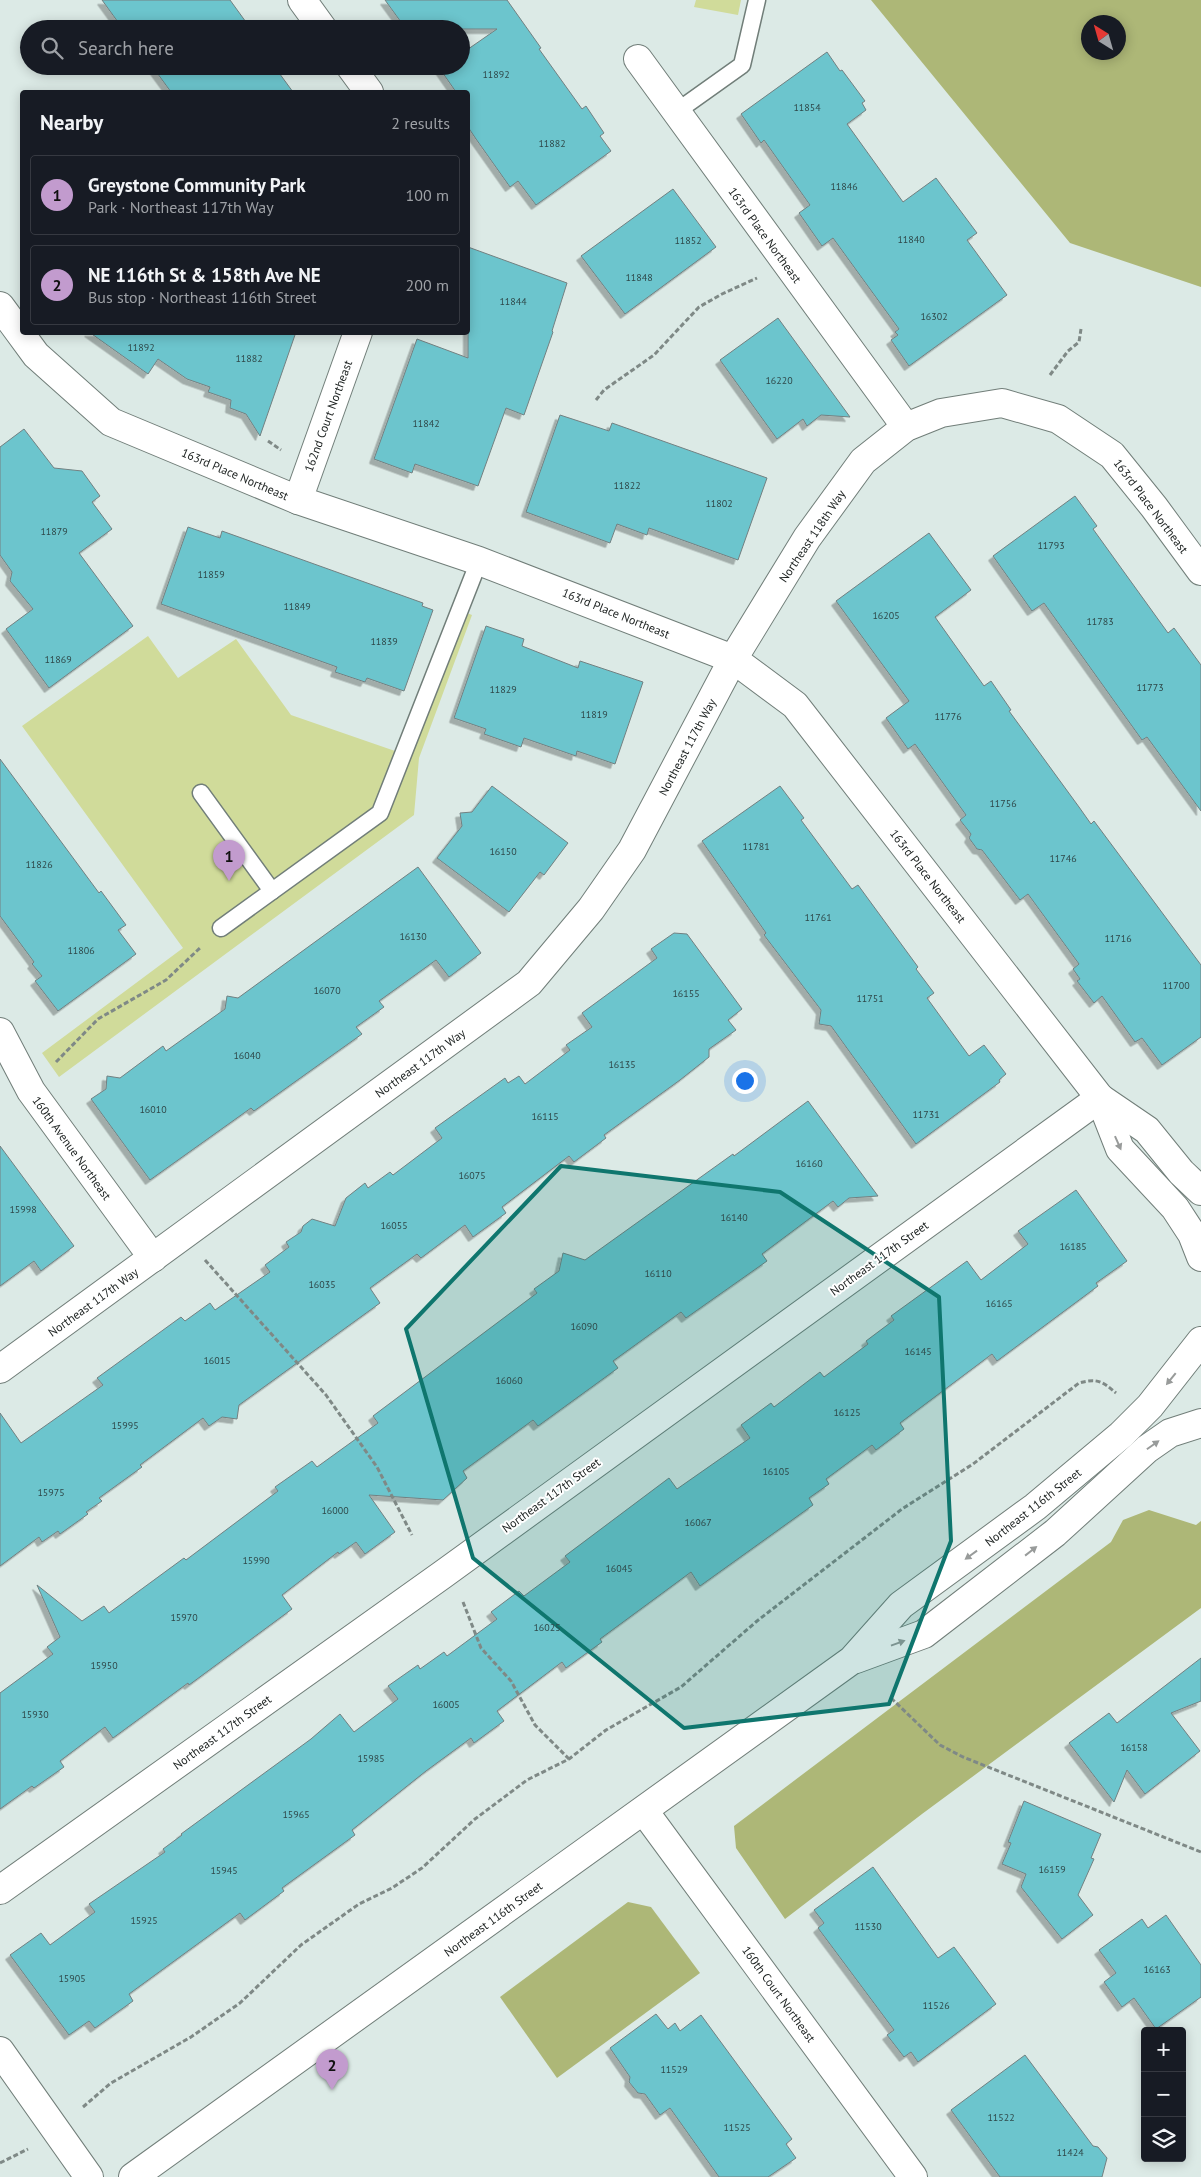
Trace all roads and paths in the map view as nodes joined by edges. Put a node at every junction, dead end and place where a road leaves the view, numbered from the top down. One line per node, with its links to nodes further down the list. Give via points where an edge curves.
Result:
1 (302, 0): 3 (street)
2 (757, 0): 7 (lane, via 742,65)
3 (316, 20)
4 (638, 59): 7 (street, 163rd Place Northeast)
5 (357, 75): 6 (street)
6 (368, 90)
7 (676, 112): 16 (street, 163rd Place Northeast)
8 (763, 276): 15 (path, via 699,307 654,355 604,390)
9 (0, 306): 11 (street, 163rd Place Northeast)
10 (1081, 329): 14 (path, via 1079,342)
11 (20, 333)
12 (21, 335): 19 (street, 163rd Place Northeast, via 36,355 111,422)
13 (357, 335): 19 (street, 162nd Court Northeast)
14 (1050, 375)
15 (596, 400)
16 (906, 426): 21 (street, 163rd Place Northeast, via 941,413 1002,403 1058,419 1112,455); 22 (street, Northeast 118th Way, via 863,461 807,538)
17 (268, 442): 18 (path)
18 (285, 453)
19 (298, 500): 20 (street, 163rd Place Northeast)
20 (479, 560): 22 (street, 163rd Place Northeast); 24 (lane, via 380,813)
21 (1201, 571)
22 (733, 659): 28 (street, 163rd Place Northeast, via 795,705); 31 (street, Northeast 117th Way, via 632,850 591,910 529,983)
23 (201, 793): 24 (lane)
24 (272, 891): 25 (lane)
25 (221, 928): 27 (path, via 166,980 98,1019)
26 (0, 1032): 31 (street, 160th Avenue Northeast, via 31,1090)
27 (56, 1062)
28 (1100, 1098): 29 (street, 163rd Place Northeast, via 1146,1130); 30 (street, 163rd Place Northeast, one-way to 30, via 1120,1149 1175,1208 1192,1234); 44 (street, Northeast 117th Street)
29 (1201, 1190)
30 (1201, 1257)
31 (153, 1258): 34 (street, Northeast 117th Way)
32 (210, 1267): 37 (path, via 326,1395 377,1467)
33 (1201, 1341): 39 (street, Northeast 116th Street, one-way to 39, via 1150,1406 1122,1435 1035,1507 901,1606)
34 (0, 1370)
35 (1123, 1398): 41 (path, via 1106,1384 1093,1379 1079,1383 974,1464 902,1509 757,1621 681,1687 606,1730)
36 (1201, 1423): 39 (street, Northeast 116th Street, one-way to 36, via 924,1634 1054,1533 1147,1450 1170,1434)
37 (412, 1535)
38 (463, 1602): 41 (path, via 481,1648 511,1681 535,1725)
39 (852, 1660): 42 (street, Northeast 116th Street)
40 (891, 1698): 43 (path, via 940,1745 955,1753)
41 (569, 1759): 46 (path, via 527,1780 475,1820 422,1868 359,1904 301,1945 240,2003 111,2083)
42 (644, 1811): 50 (street, Northeast 116th Street); 51 (street, 160th Court Northeast)
43 (1201, 1852)
44 (0, 1890)
45 (0, 2051): 49 (street)
46 (83, 2107)
47 (30, 2148): 48 (path)
48 (0, 2164)
49 (89, 2177)
50 (133, 2177)
51 (913, 2177)

